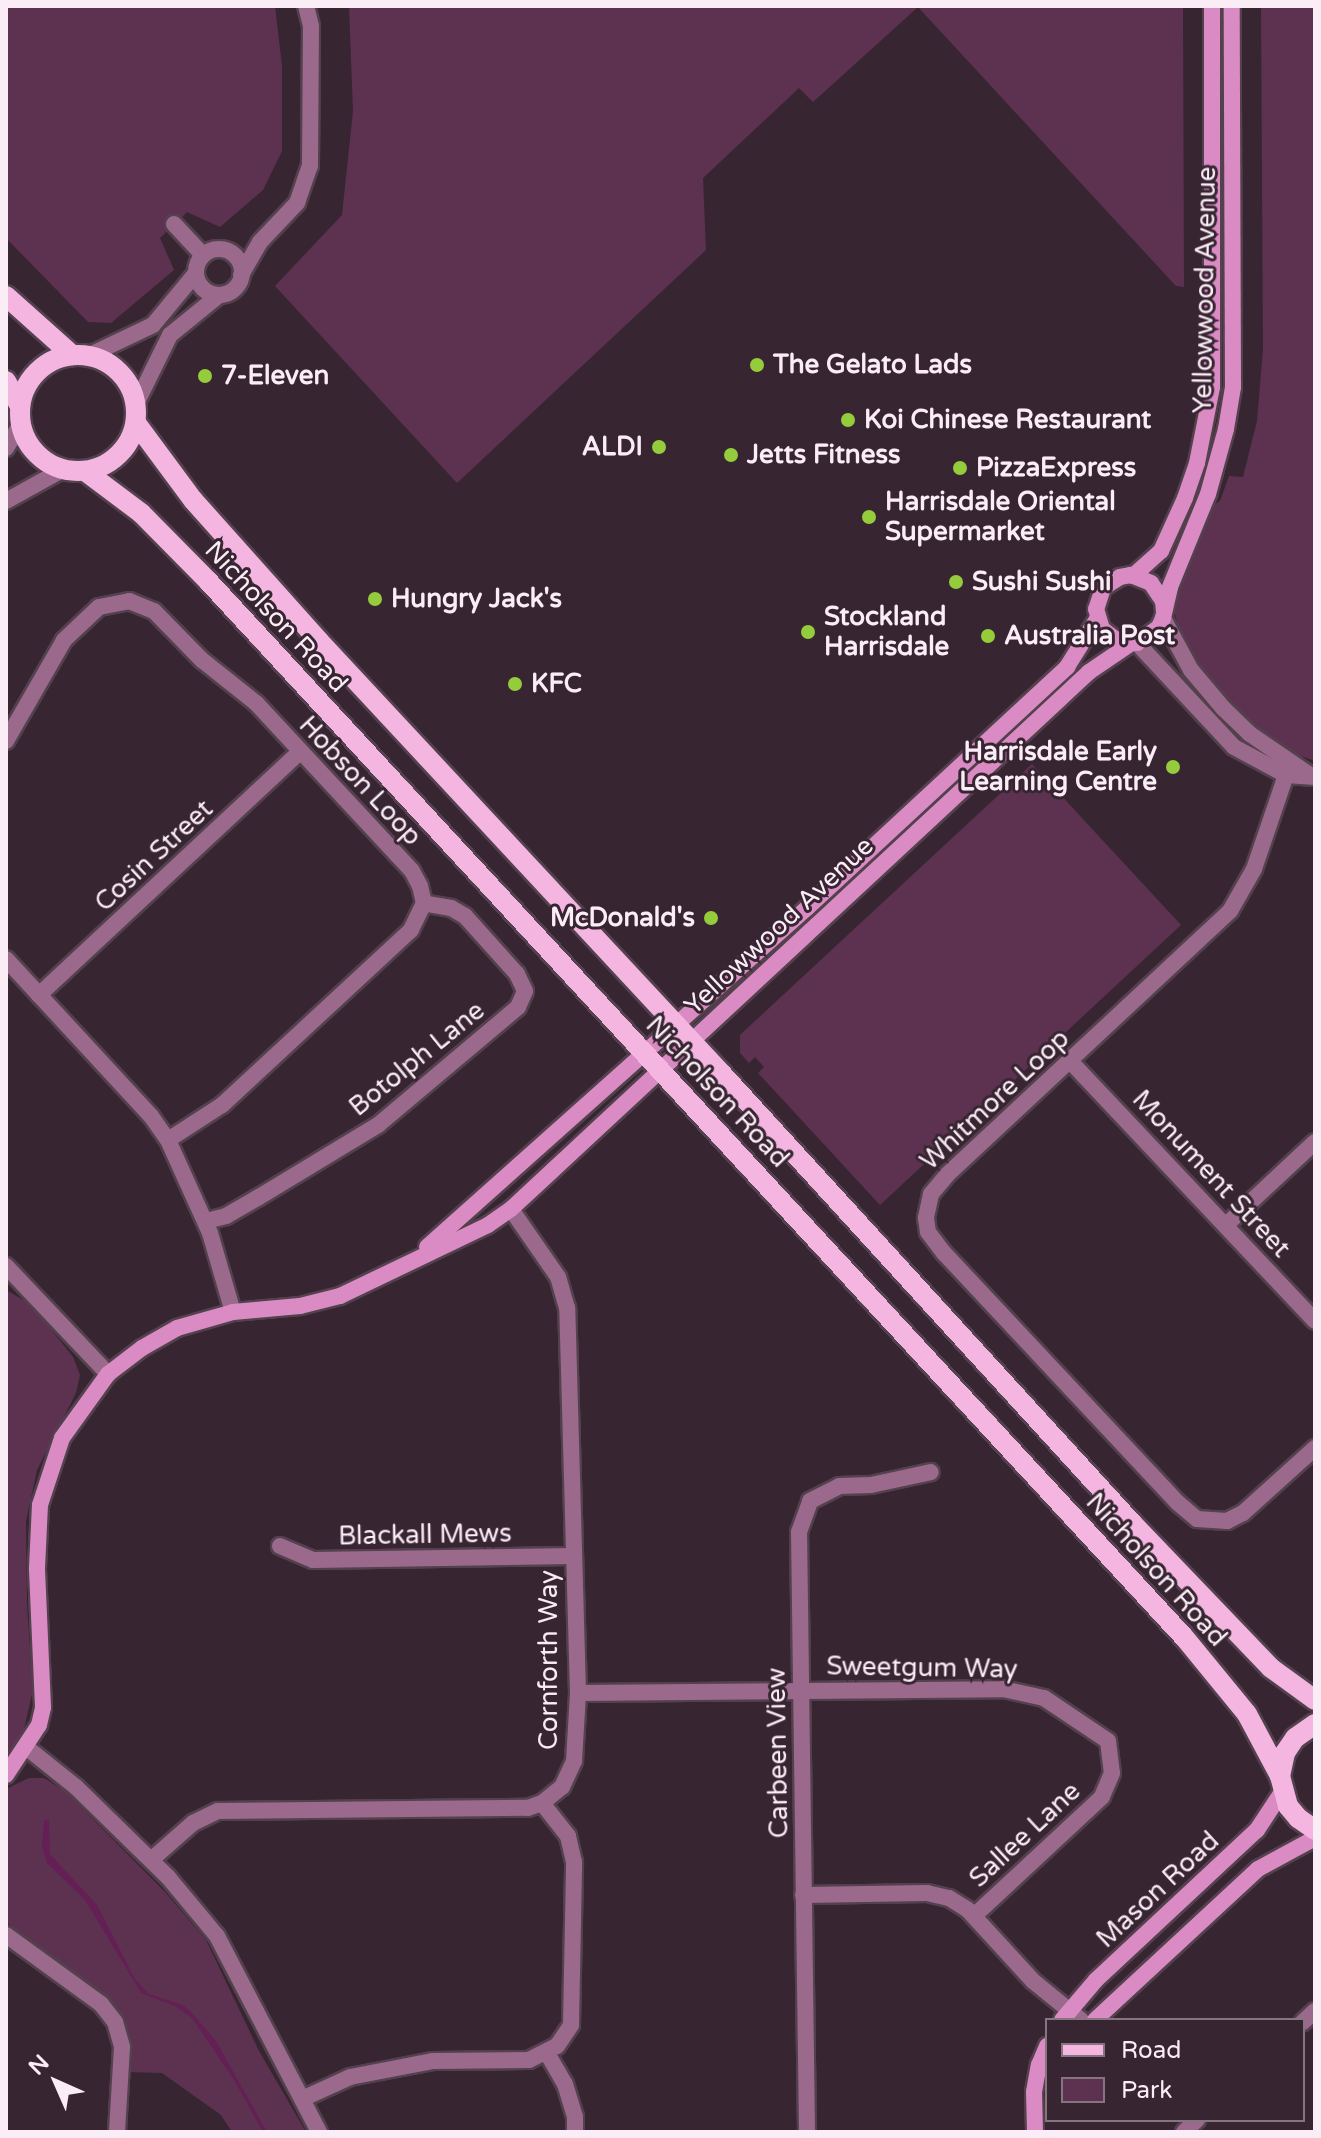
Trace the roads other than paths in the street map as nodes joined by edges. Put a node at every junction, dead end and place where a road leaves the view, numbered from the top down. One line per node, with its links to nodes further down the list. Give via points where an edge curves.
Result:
1 (306, 6): 5 (street)
2 (318, 6): 5 (street)
3 (1212, 6): 22 (street, Yellowwood Avenue, via 1212,387 1185,498 1161,551)
4 (1232, 6): 23 (street, Yellowwood Avenue, via 1233,387 1217,466)
5 (311, 26): 7 (street, via 310,166 297,203)
6 (174, 224): 9 (street)
7 (267, 233): 8 (street); 11 (street)
8 (225, 250): 9 (street); 11 (street, via 238,260)
9 (203, 255): 10 (street)
10 (196, 273): 12 (street, via 205,291); 14 (street, via 153,325)
11 (241, 275): 12 (street, via 232,291)
12 (219, 295): 16 (street, via 170,335)
13 (6, 296): 14 (main road, Nicholson Road)
14 (80, 356): 16 (main road, Nicholson Road, via 117,370 129,385); 17 (main road, via 54,361 38,372 26,387)
15 (6, 381): 17 (main road, Nicholson Road)
16 (136, 413): 20 (main road, via 130,441 118,456); 33 (main road, Nicholson Road, via 240,553)
17 (20, 415): 18 (street); 19 (main road, Nicholson Road, via 26,441 37,455)
18 (6, 448)
19 (64, 469): 20 (main road, Nicholson Road); 21 (street)
20 (85, 471): 35 (main road, Nicholson Road, via 127,500 166,538)
21 (6, 501)
22 (1133, 576): 23 (street, via 1158,591); 24 (street, Yellowwood Avenue, via 1103,588)
23 (1163, 615): 25 (street, Yellowwood Avenue, via 1153,634); 29 (street, via 1191,670 1223,708 1250,734)
24 (1097, 619): 25 (street, via 1109,637); 33 (street, Yellowwood Avenue, via 1067,667)
25 (1133, 643): 28 (street, via 1234,747); 34 (street, Yellowwood Avenue, via 1089,672)
26 (6, 741): 27 (street, Hobson Loop, via 64,640 99,607 129,601 154,611 202,660 256,703)
27 (300, 752): 30 (street, Hobson Loop, via 412,871); 32 (street, Cosin Street)
28 (1286, 775): 29 (street); 36 (street, Whitmore Loop, via 1254,869 1230,911)
29 (1314, 777)
30 (424, 903): 38 (street, via 411,930 222,1105); 41 (street, Botolph Lane, via 465,916 517,974 525,991 518,1007 378,1125 237,1210)
31 (6, 959): 32 (street)
32 (39, 995): 38 (street)
33 (676, 1025): 34 (main road, Nicholson Road); 35 (street, Yellowwood Avenue)
34 (691, 1041): 37 (street, Yellowwood Avenue); 54 (main road, Nicholson Road, via 1242,1640)
35 (645, 1052): 37 (main road, Nicholson Road); 43 (street, Yellowwood Avenue)
36 (1070, 1061): 42 (street, Monument Street); 48 (street, Whitmore Loop, via 931,1194 928,1232 1197,1519 1227,1521 1243,1513)
37 (661, 1070): 40 (street, Yellowwood Avenue); 59 (main road, Nicholson Road, via 1184,1637 1247,1714)
38 (168, 1140): 41 (street)
39 (1315, 1142): 42 (street)
40 (511, 1209): 43 (street, Yellowwood Avenue); 51 (street, Cornforth Way, via 558,1277 567,1308)
41 (206, 1221): 45 (street)
42 (1227, 1224): 46 (street, Monument Street)
43 (414, 1258): 45 (street, Yellowwood Avenue, via 340,1296)
44 (6, 1266): 47 (street)
45 (233, 1312): 47 (street, Yellowwood Avenue, via 177,1328)
46 (1315, 1321)
47 (108, 1374): 57 (street, Yellowwood Avenue, via 62,1438 40,1505 43,1707)
48 (1315, 1448)
49 (931, 1472): 52 (street, Carbeen View, via 839,1486 810,1501 799,1532)
50 (280, 1546): 51 (street, Blackall Mews, via 313,1560)
51 (573, 1556): 53 (street, Cornforth Way)
52 (801, 1690): 53 (street, Sweetgum Way); 56 (street, Sweetgum Way, via 1023,1692 1044,1698); 64 (street, Carbeen View)
53 (578, 1693): 60 (street, Cornforth Way, via 574,1761 562,1787)
54 (1315, 1700)
55 (1315, 1724): 59 (main road, via 1285,1753)
56 (1108, 1741): 65 (street, Sallee Lane, via 1112,1773 1102,1797)
57 (26, 1747): 58 (street, Yellowwood Avenue); 63 (street)
58 (6, 1775)
59 (1281, 1784): 61 (main road, Nicholson Road, via 1298,1818); 67 (street, Mason Road, via 1257,1830 1096,1980)
60 (542, 1803): 63 (street, via 528,1808 218,1811 193,1823); 70 (street, via 568,1836 574,1862 571,2025)
61 (1315, 1830)
62 (1315, 1838): 68 (street, Mason Road, via 1258,1869)
63 (151, 1860): 71 (street, via 217,1936)
64 (803, 1895): 65 (street, via 927,1893 949,1898); 76 (street, Carbeen View)
65 (974, 1916): 67 (street)
66 (6, 1935): 73 (street, via 101,2004 115,2022 122,2047)
67 (1071, 2017)
68 (1097, 2018)
69 (1045, 2051): 77 (street, via 1034,2092)
70 (547, 2053): 71 (street, via 529,2060 433,2061 350,2077); 75 (street, via 565,2084)
71 (302, 2099): 74 (street)
72 (1045, 2103): 77 (street)
73 (117, 2132)
74 (319, 2132)
75 (575, 2132)
76 (807, 2132)
77 (1037, 2132)

